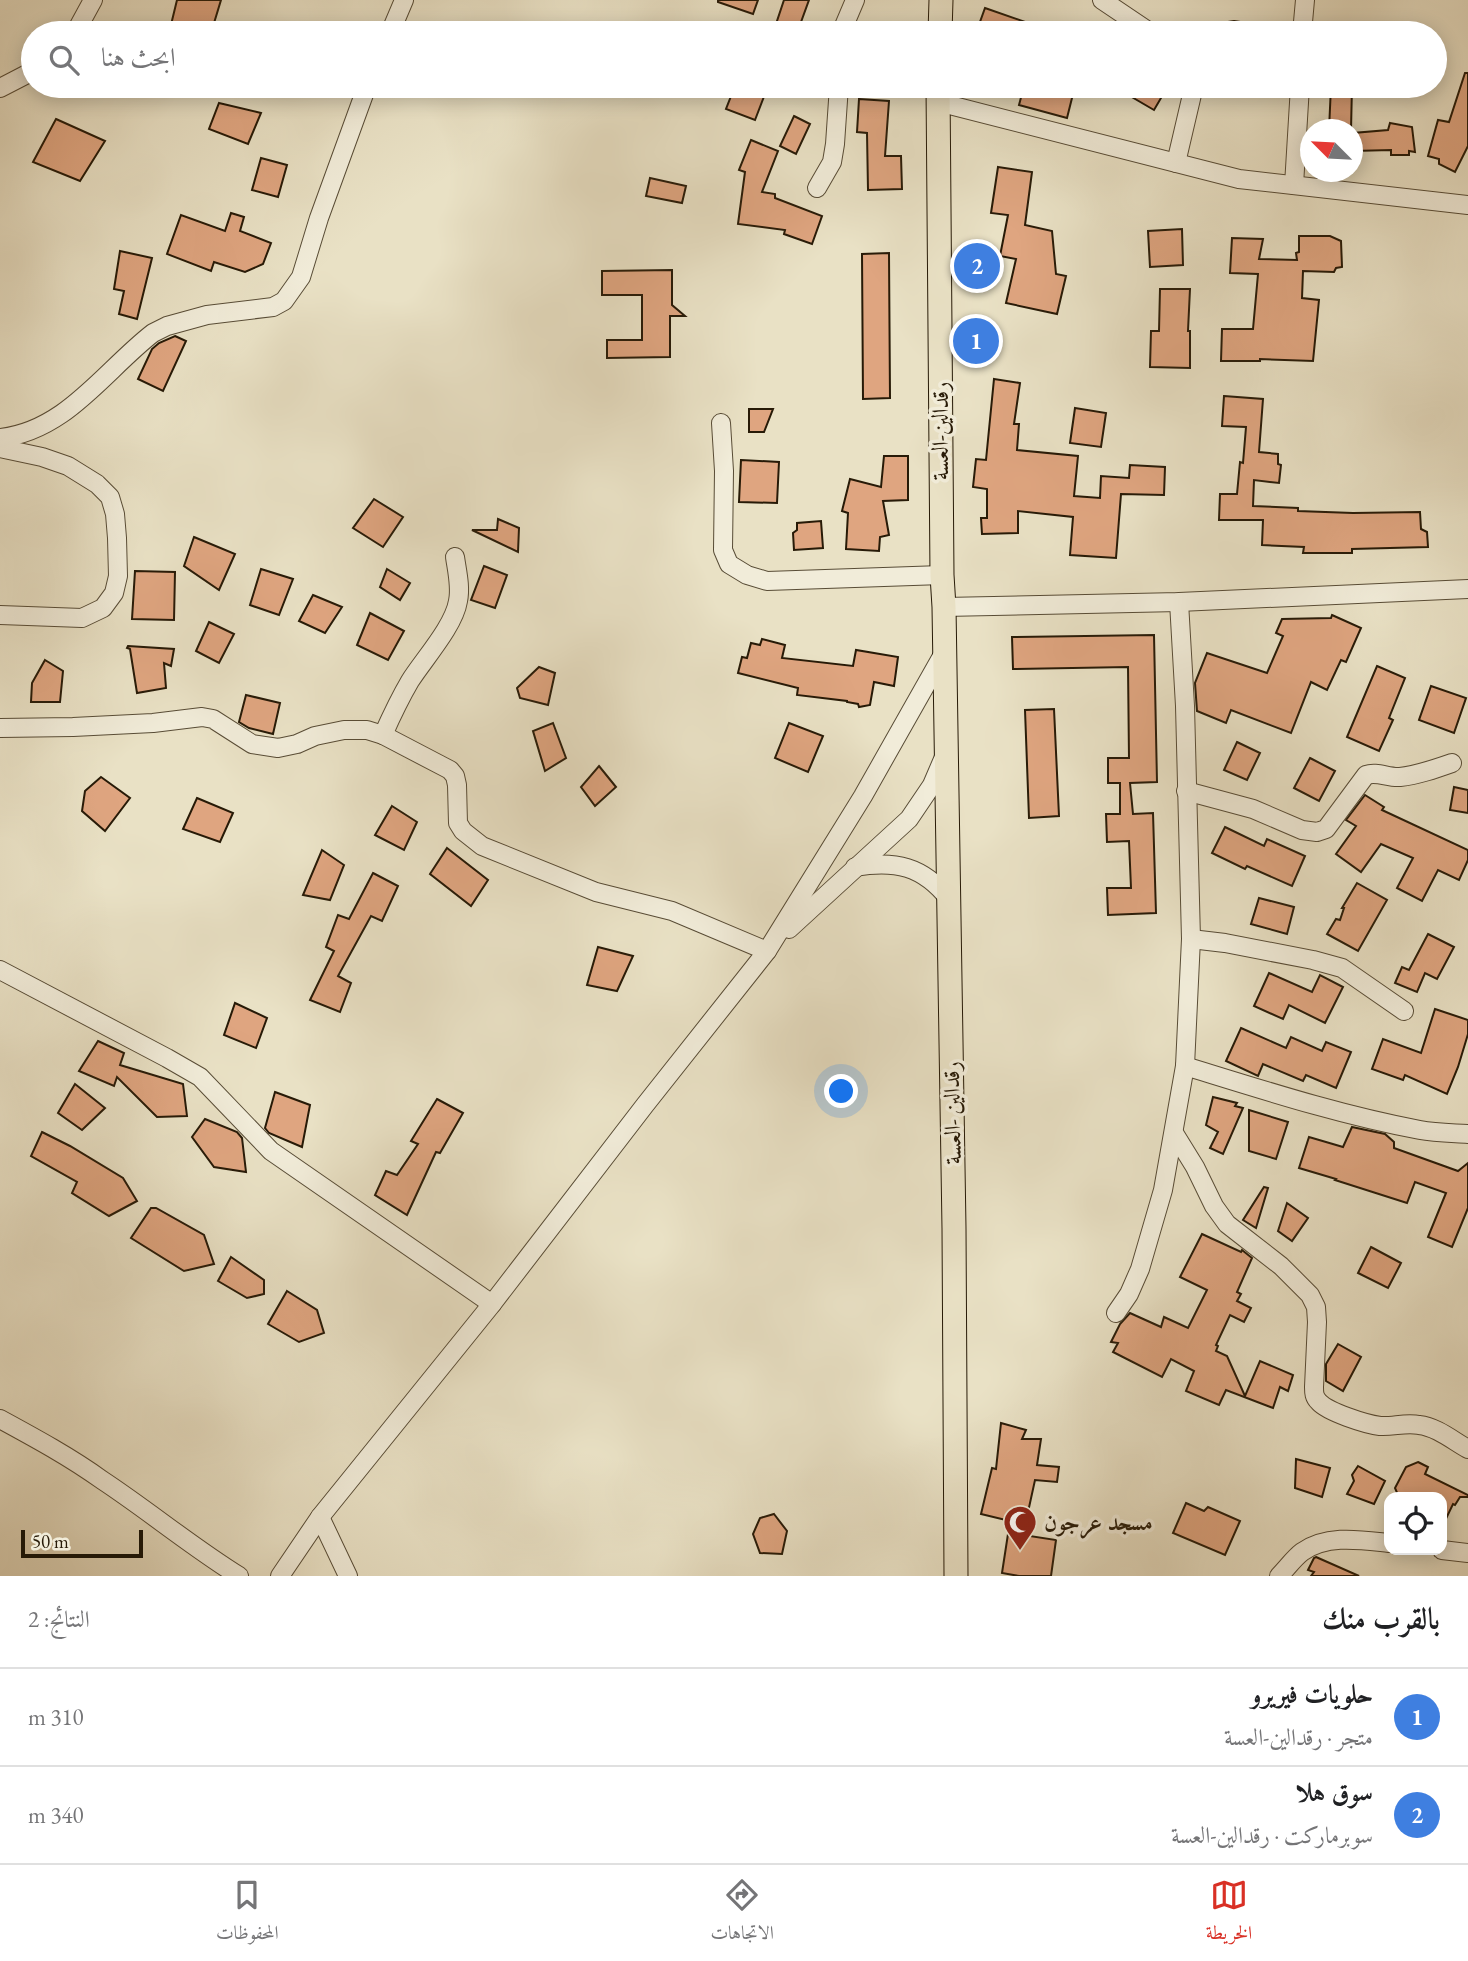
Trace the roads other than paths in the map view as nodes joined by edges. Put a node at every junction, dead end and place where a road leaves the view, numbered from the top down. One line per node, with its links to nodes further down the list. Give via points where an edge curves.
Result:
1 (93, 0): 7 (street)
2 (404, 0): 8 (street)
3 (855, 0): 9 (street)
4 (942, 0): 10 (main road)
5 (1102, 0): 11 (street)
6 (1305, 0): 12 (street)
7 (82, 21)
8 (395, 21)
9 (846, 21)
10 (941, 21)
11 (1133, 21)
12 (1303, 21)
13 (21, 77): 14 (street)
14 (0, 88)
15 (363, 98): 26 (street, via 301,277 284,301 273,307 207,315 167,326 153,333 64,413 37,429)
16 (838, 98): 23 (street, via 831,162)
17 (938, 98): 29 (main road, رقدالين-العسة)
18 (952, 98): 21 (street)
19 (1191, 98): 21 (street)
20 (1299, 98): 22 (street)
21 (1176, 163): 22 (street)
22 (1294, 185): 24 (street)
23 (817, 188)
24 (1468, 205)
25 (721, 423): 29 (street, via 723,550 729,564 767,581)
26 (0, 438)
27 (0, 448): 33 (street, via 68,466 110,497 118,576 114,593 92,615)
28 (455, 557): 36 (street, via 459,600 454,614 410,681)
29 (942, 575): 32 (main road, رقدالين-العسة)
30 (1468, 589): 31 (street)
31 (1179, 602): 32 (street); 39 (street)
32 (944, 607): 34 (main road, رقدالين-العسة)
33 (0, 615)
34 (945, 651): 37 (main road, رقدالين -العسة); 43 (street, via 863,796)
35 (0, 728): 36 (street, via 202,717 252,744 278,748 344,730)
36 (383, 735): 43 (street, via 450,770 457,785 458,823 482,846 596,892 672,911)
37 (947, 752): 40 (street, via 909,819); 41 (main road, رقدالين -العسة)
38 (1452, 763): 39 (street, via 1413,775 1366,775 1326,829 1317,832)
39 (1186, 791): 42 (street)
40 (855, 867): 41 (street, via 877,863 917,872 938,885); 43 (street)
41 (949, 899): 60 (main road, رقدالين -العسة)
42 (1191, 939): 45 (street, via 1342,968); 46 (street)
43 (766, 951): 49 (street)
44 (0, 971): 49 (street, via 200,1077 271,1151)
45 (1404, 1011)
46 (1185, 1066): 47 (street); 48 (street, via 1348,1114 1422,1131)
47 (1174, 1133): 50 (street, via 1140,1269); 52 (street, via 1227,1224 1310,1294 1316,1307 1314,1396 1319,1403 1368,1423 1431,1428)
48 (1468, 1134)
49 (492, 1304): 53 (street)
50 (1116, 1313)
51 (0, 1419): 57 (street, via 102,1479)
52 (1468, 1449)
53 (320, 1517): 58 (street); 59 (street)
54 (1384, 1542): 61 (street, via 1330,1540 1303,1551)
55 (1447, 1551): 56 (street)
56 (1468, 1553)
57 (239, 1576)
58 (280, 1576)
59 (348, 1576)
60 (956, 1576)
61 (1279, 1576)

